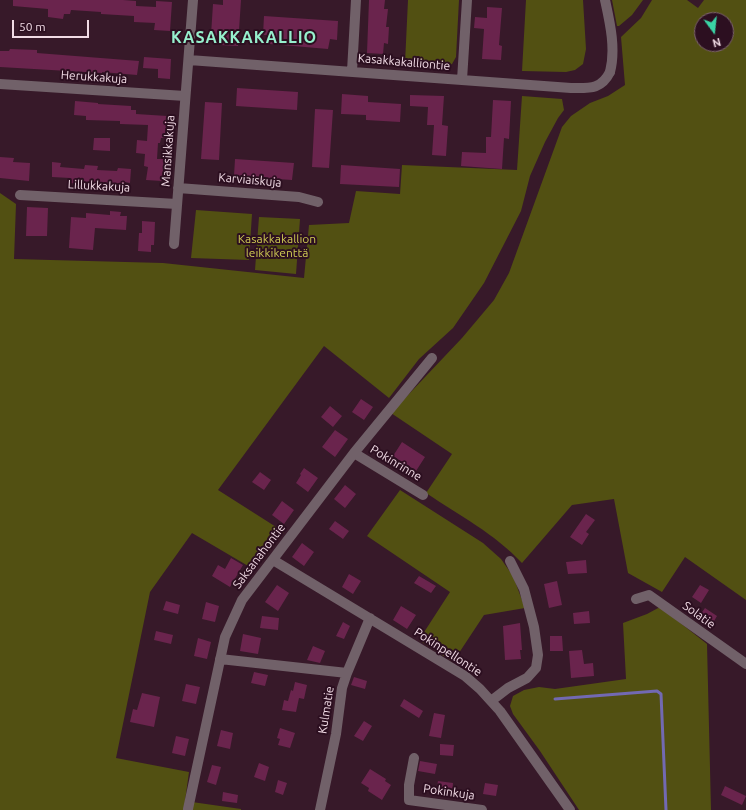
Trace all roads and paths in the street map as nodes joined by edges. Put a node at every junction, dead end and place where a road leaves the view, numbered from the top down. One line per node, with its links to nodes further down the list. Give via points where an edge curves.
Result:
1 (193, 0): 5 (street, Mansikkakuja)
2 (356, 0): 6 (street)
3 (467, 0): 7 (street)
4 (605, 0): 7 (street, Kasakkakalliontie, via 612,54 610,72 601,84 583,88)
5 (189, 60): 6 (street, Kasakkakalliontie); 9 (street, Mansikkakuja)
6 (352, 71): 7 (street, Kasakkakalliontie)
7 (462, 80)
8 (0, 84): 9 (street, Herukkakuja)
9 (185, 96): 10 (street, Mansikkakuja)
10 (178, 188): 12 (street, Karviaiskuja, via 299,197); 13 (street, Mansikkakuja)
11 (20, 195): 13 (street, Lillukkakuja)
12 (318, 202)
13 (177, 204): 14 (street, Mansikkakuja)
14 (174, 244)
15 (432, 358): 16 (street, Saksanahontie)
16 (354, 453): 17 (street, Pokinrinne); 18 (street, Saksanahontie)
17 (423, 495)
18 (272, 560): 21 (street, Pokinpellontie); 22 (street, Saksanahontie, via 242,600 225,637)
19 (510, 561): 25 (street, via 524,589 538,655 536,668 527,678)
20 (636, 599): 23 (street, Solatie, via 649,595)
21 (370, 618): 24 (street, Kulmatie); 25 (street, Pokinpellontie, via 464,676)
22 (220, 659): 24 (street); 27 (street, Saksanahontie)
23 (746, 664)
24 (347, 673): 28 (street, Kulmatie, via 342,688 336,734)
25 (491, 701): 30 (street, Pokinpellontie)
26 (414, 758): 29 (street, Pokinkuja, via 408,785 409,800)
27 (188, 809)
28 (320, 810)
29 (482, 810)
30 (570, 810)

